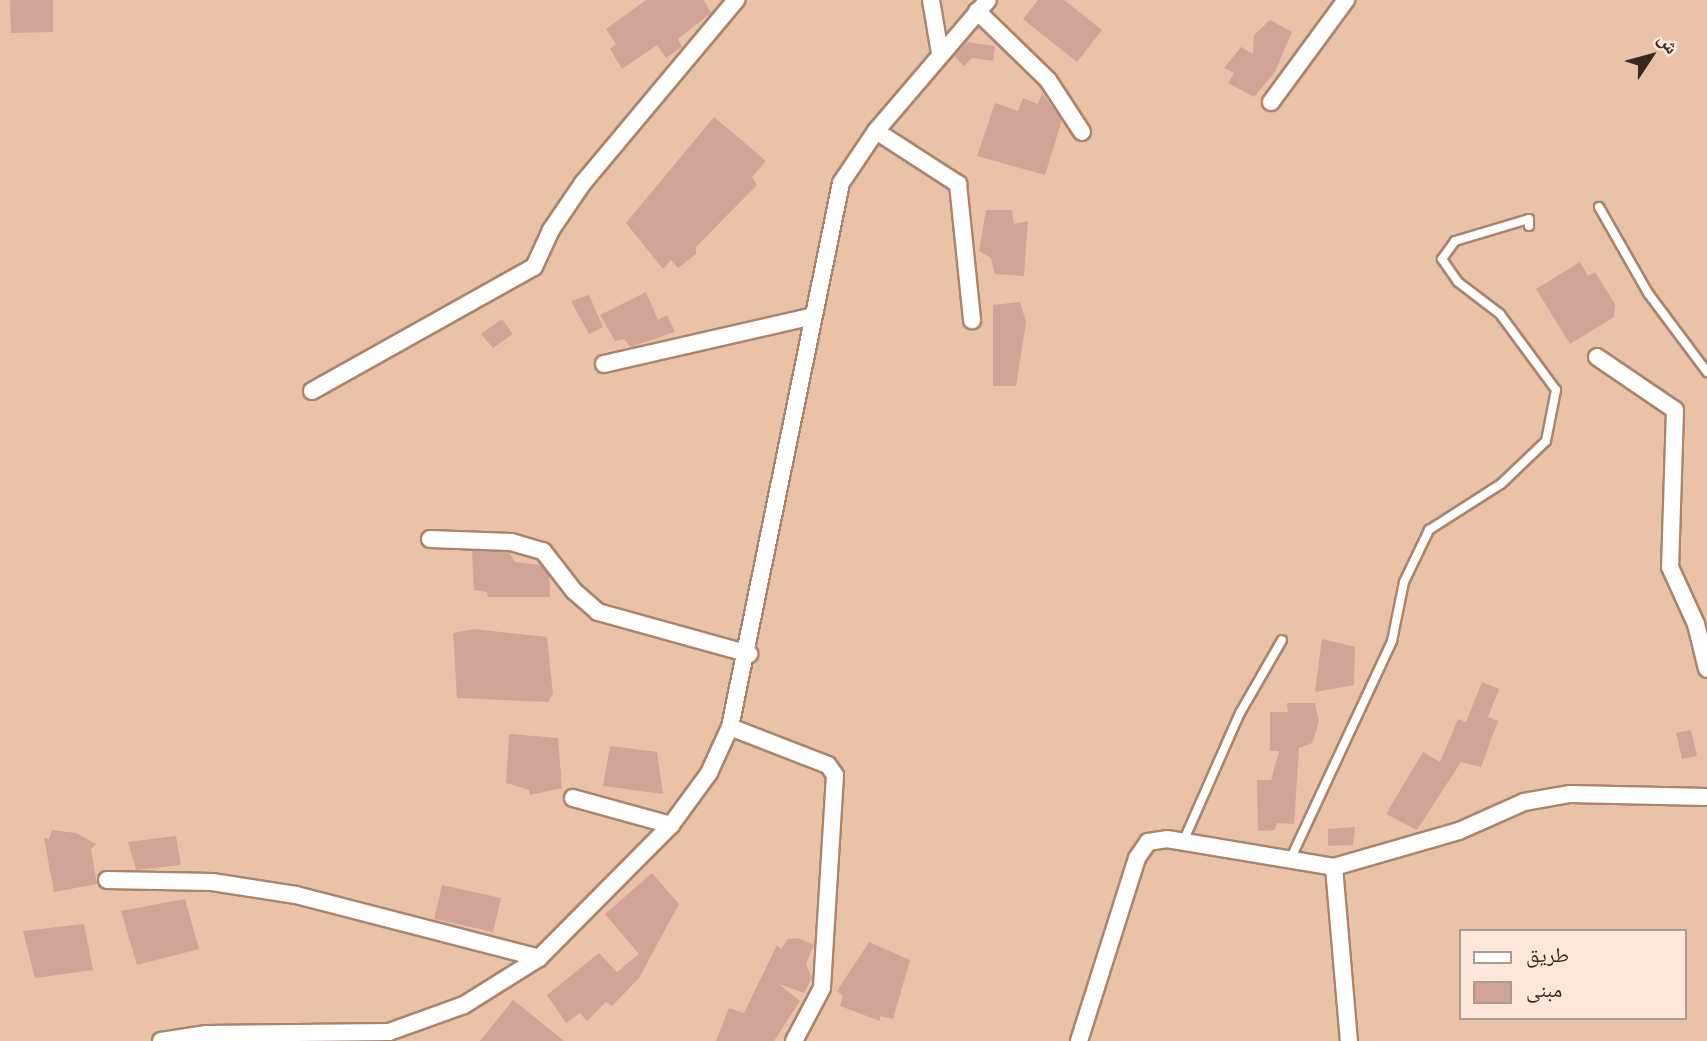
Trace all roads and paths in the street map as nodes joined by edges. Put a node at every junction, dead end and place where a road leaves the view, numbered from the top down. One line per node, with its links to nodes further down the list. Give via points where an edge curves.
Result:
1 (736, 0): 16 (street, via 583,183 551,230 534,267)
2 (931, 0): 5 (street)
3 (1346, 0): 6 (street)
4 (982, 5): 5 (street); 8 (street, via 1048,80)
5 (940, 53): 7 (street)
6 (1271, 102)
7 (876, 131): 11 (street, via 841,183); 12 (street, via 958,184)
8 (1082, 132)
9 (1599, 206): 15 (lane, via 1648,293)
10 (1530, 226): 26 (lane, via 1529,219 1455,242 1442,259 1458,282 1500,314 1556,390 1546,441 1501,484 1429,530 1404,582 1392,641)
11 (813, 316): 14 (street); 19 (street)
12 (972, 320)
13 (1597, 357): 20 (street, via 1675,410 1670,567 1696,624)
14 (604, 364)
15 (1707, 372)
16 (312, 391)
17 (430, 539): 19 (street, via 511,542 543,551 573,592 598,612)
18 (1282, 640): 25 (lane, via 1240,713)
19 (749, 654): 21 (street)
20 (1707, 668)
21 (730, 727): 24 (street, via 709,773); 32 (street, via 828,765 835,775 822,988)
22 (1707, 797): 27 (street, via 1570,794 1524,802 1459,831)
23 (573, 798): 24 (street)
24 (671, 825): 29 (street)
25 (1182, 842): 26 (street); 33 (street, via 1147,842 1137,858)
26 (1290, 860): 27 (street)
27 (1334, 867): 34 (street)
28 (107, 880): 29 (street, via 212,882 296,895)
29 (539, 958): 30 (street, via 464,1005)
30 (393, 1036): 31 (street, via 206,1034)
31 (161, 1041)
32 (794, 1041)
33 (1079, 1041)
34 (1349, 1041)

